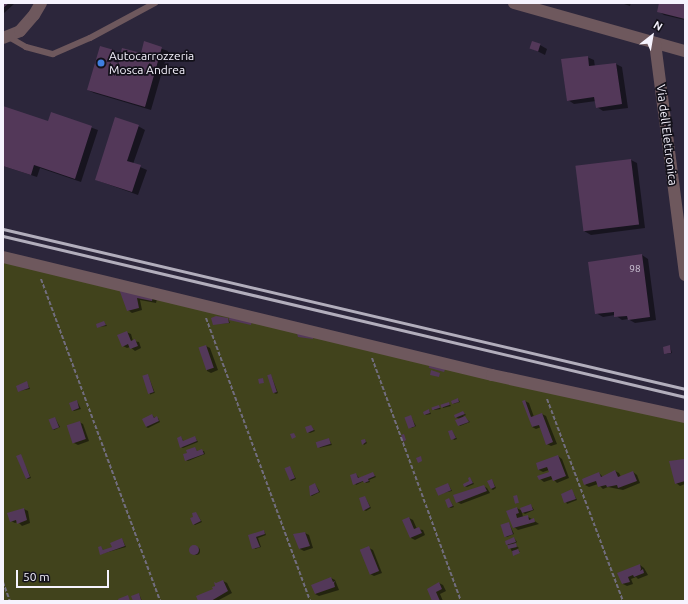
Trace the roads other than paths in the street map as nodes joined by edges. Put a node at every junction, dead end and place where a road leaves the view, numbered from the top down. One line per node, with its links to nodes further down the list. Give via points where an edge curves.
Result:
1 (41, 3): 4 (street, via 20,31)
2 (155, 3): 4 (lane, via 90,38 53,54 26,47)
3 (514, 3): 5 (street)
4 (5, 37)
5 (655, 43): 6 (street); 8 (street, Via dell'Elettronica)
6 (685, 51)
7 (3, 257): 9 (street)
8 (685, 275)
9 (685, 418)

